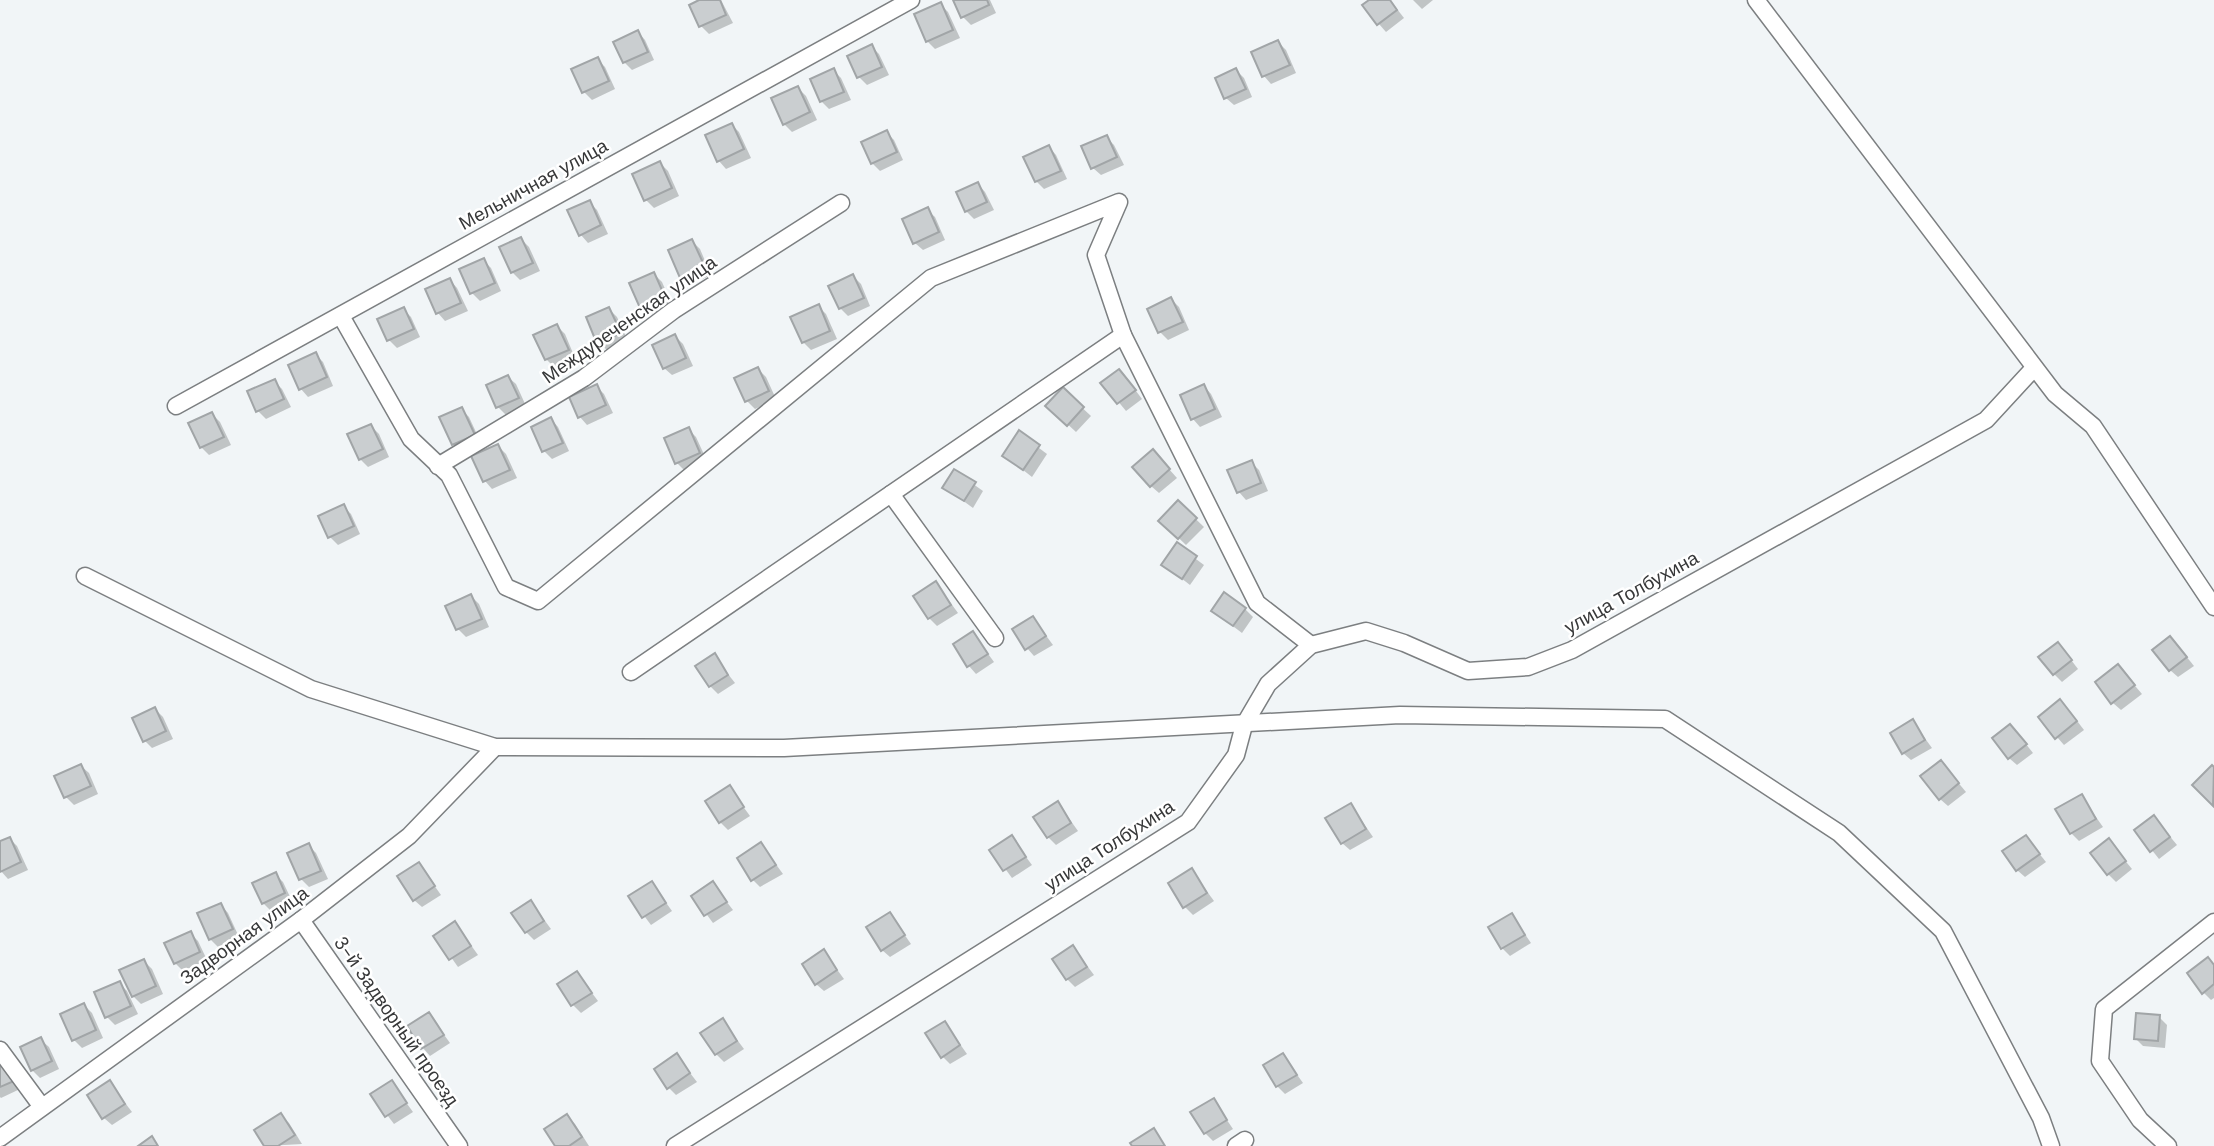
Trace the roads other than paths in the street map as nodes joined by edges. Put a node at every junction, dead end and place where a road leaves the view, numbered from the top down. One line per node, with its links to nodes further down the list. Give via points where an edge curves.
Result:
1 (911, 0): 4 (street, Мельничная улица)
2 (1756, 0): 6 (street)
3 (841, 203): 8 (street, Междуреченская улица, via 674,310 584,378)
4 (341, 316): 7 (street, Мельничная улица); 8 (street, via 411,439)
5 (1123, 335): 8 (street, via 1096,255 1119,202 931,278 538,601 506,587 449,475); 9 (street); 13 (street, via 1257,603)
6 (2034, 368): 11 (street, via 2055,394 2092,426); 13 (street, улица Толбухина, via 1986,420 1572,650 1528,667 1468,671 1366,631)
7 (176, 406)
8 (438, 466)
9 (891, 494): 12 (street); 14 (street)
10 (85, 576): 16 (street, via 311,689)
11 (2214, 607)
12 (995, 638)
13 (1311, 645): 15 (street, улица Толбухина, via 1268,684)
14 (631, 672)
15 (1244, 725): 16 (street, via 784,748); 23 (street, улица Толбухина, via 1236,755 1188,822); 24 (street, via 1400,715 1665,719 1839,833 1943,932 2041,1118)
16 (495, 747): 17 (street, Задворная улица, via 409,836)
17 (301, 920): 20 (street, Задворная улица); 22 (street, 3-й Задворный проезд)
18 (2214, 922): 25 (street, via 2104,1009 2100,1061 2140,1120)
19 (0, 1050): 20 (street)
20 (42, 1107): 21 (street, Задворная улица)
21 (0, 1138)
22 (458, 1146)
23 (675, 1146)
24 (2051, 1146)
25 (2168, 1146)

